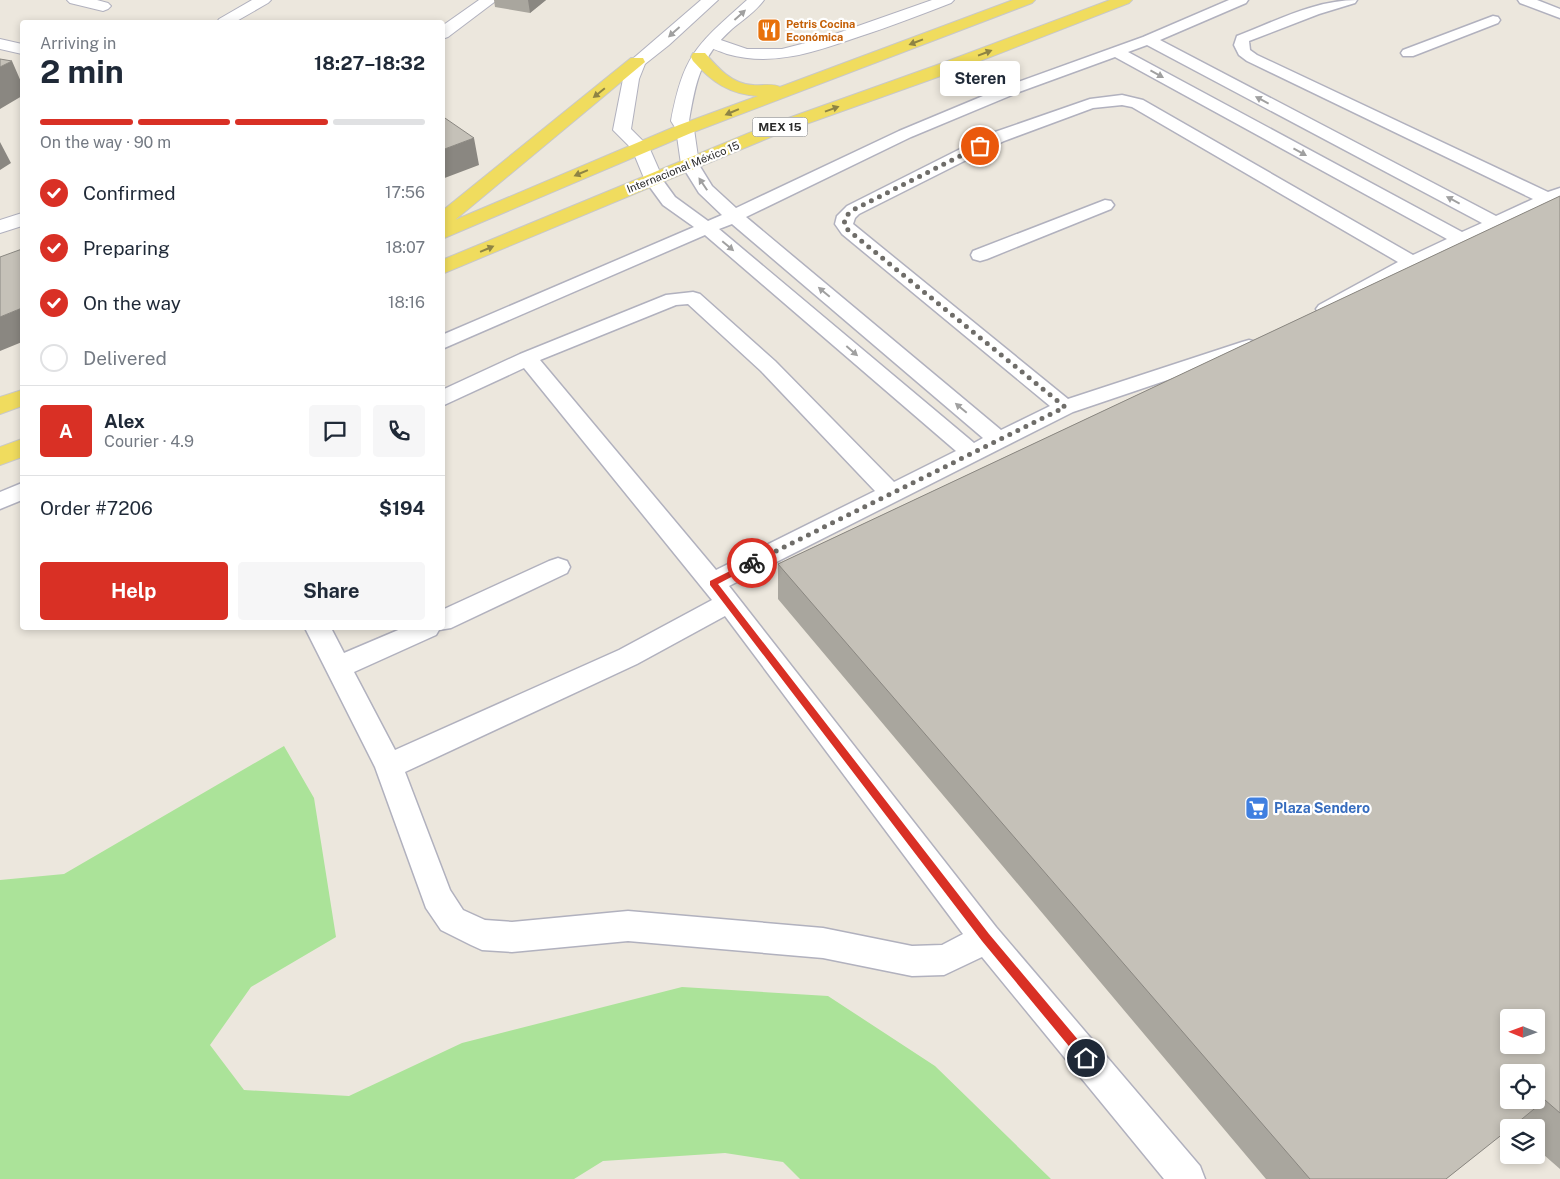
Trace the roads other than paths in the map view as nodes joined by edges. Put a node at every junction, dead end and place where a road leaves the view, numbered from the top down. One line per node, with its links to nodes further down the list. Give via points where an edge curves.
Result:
1 (75, 0): 12 (main road)
2 (263, 0): 14 (main road)
3 (489, 0): 16 (main road)
4 (710, 0): 24 (main road, one-way to 24)
5 (756, 0): 18 (main road, one-way to 5)
6 (946, 0): 18 (main road, via 890,22 794,52 760,55 730,50)
7 (1027, 0): 25 (main road, MEX 15, one-way to 25)
8 (1124, 0): 28 (main road, Internacional México 15 / MEX 15, one-way to 8, via 772,130)
9 (1241, 0): 17 (lane)
10 (1350, 0): 30 (lane, via 1242,40 1244,52)
11 (1525, 0): 13 (lane)
12 (103, 6)
13 (1560, 14)
14 (228, 20)
15 (1493, 20): 22 (lane)
16 (445, 32)
17 (1148, 40): 21 (lane); 37 (lane, one-way to 17)
18 (712, 42): 23 (main road)
19 (0, 44): 20 (main road)
20 (20, 49)
21 (1115, 51): 32 (lane, via 1012,89 906,134); 39 (lane, one-way to 39)
22 (1408, 53)
23 (699, 57): 25 (main road, via 721,82 735,88 751,92); 26 (main road, via 686,90 680,121)
24 (637, 62): 27 (main road, via 622,130); 33 (main road, one-way to 33)
25 (794, 88): 26 (main road, MEX 15, one-way to 26)
26 (685, 129): 27 (main road, MEX 15); 28 (main road)
27 (640, 147): 29 (main road); 38 (main road, MEX 15, one-way to 38)
28 (690, 164): 29 (main road, Internacional México 15 / MEX 15); 32 (lane, one-way to 28, via 705,189)
29 (653, 179): 36 (lane, via 669,201); 42 (main road, Internacional México 15 / MEX 15, one-way to 29)
30 (1554, 196): 37 (lane)
31 (1105, 205): 40 (lane)
32 (734, 216): 36 (lane); 51 (lane, one-way to 32)
33 (445, 219)
34 (20, 220): 35 (main road)
35 (0, 227)
36 (707, 228): 45 (lane); 53 (lane, one-way to 53)
37 (1495, 230): 39 (lane)
38 (445, 232)
39 (1461, 240): 41 (lane)
40 (980, 255)
41 (1412, 262): 43 (lane); 50 (lane, via 1136,103 1122,100 1090,104 998,137 846,216 844,224 848,230)
42 (445, 267)
43 (1314, 316)
44 (1264, 339): 50 (lane, via 1222,356)
45 (445, 342)
46 (527, 358): 48 (lane); 56 (lane, via 673,299 693,298 768,366); 59 (lane)
47 (20, 398): 49 (main road)
48 (445, 398)
49 (0, 406)
50 (1065, 407): 51 (lane)
51 (999, 440): 53 (lane)
52 (20, 448): 54 (main road)
53 (971, 452): 56 (lane)
54 (0, 457)
55 (20, 492): 57 (lane)
56 (891, 493): 59 (lane, via 801,537)
57 (0, 501)
58 (558, 567): 60 (lane)
59 (721, 593): 64 (lane, via 628,657); 65 (lane)
60 (445, 620)
61 (319, 630): 63 (lane)
62 (423, 630): 63 (lane)
63 (339, 667): 64 (lane)
64 (389, 766): 65 (lane, via 436,898 452,920 482,935 512,937 628,926 823,943 912,961 944,960)
65 (985, 937): 66 (lane)
66 (1187, 1179)

